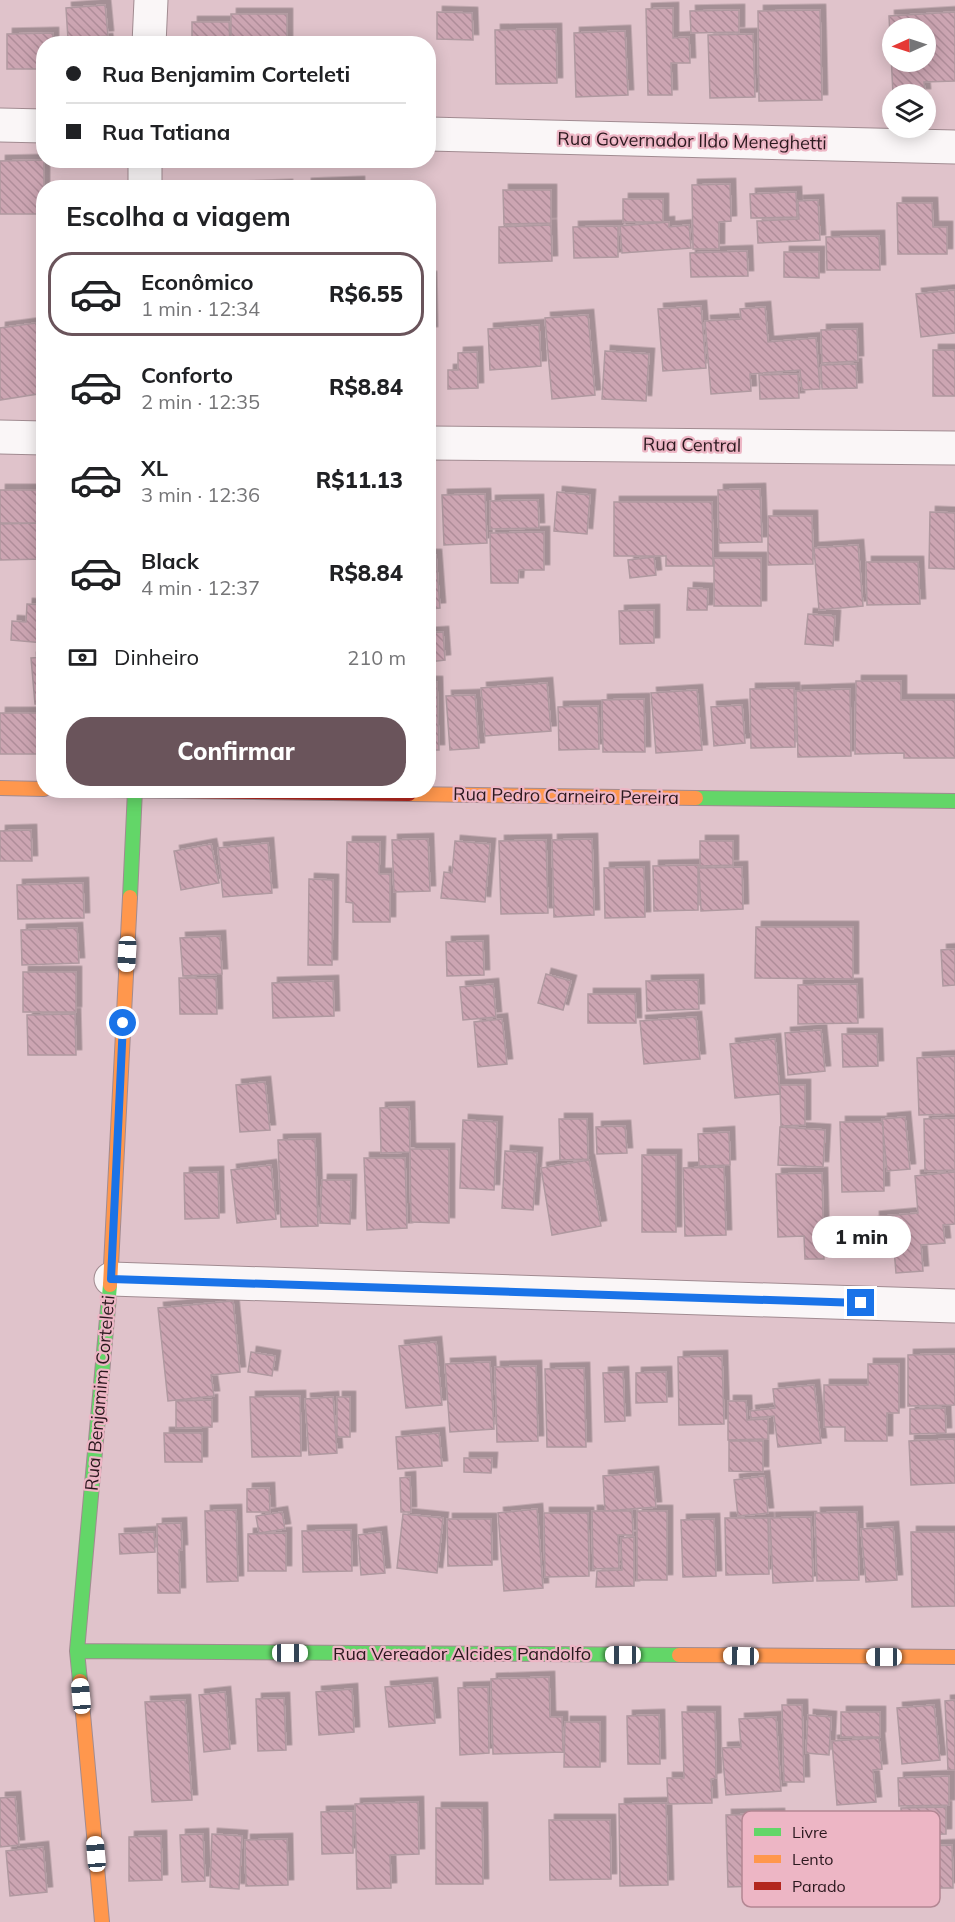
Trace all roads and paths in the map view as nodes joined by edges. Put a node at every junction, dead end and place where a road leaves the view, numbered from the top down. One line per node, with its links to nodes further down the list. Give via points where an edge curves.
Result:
1 (151, 0): 2 (street)
2 (149, 36)
3 (0, 125): 4 (street)
4 (36, 126)
5 (436, 134): 6 (street, Rua Governador Ildo Meneghetti)
6 (955, 147)
7 (0, 437): 8 (street)
8 (36, 438)
9 (436, 443): 10 (street, Rua Central)
10 (955, 448)
11 (0, 788): 12 (street)
12 (36, 789)
13 (436, 795): 15 (street, Rua Pedro Carneiro Pereira)
14 (135, 798): 16 (street, Rua Benjamim Corteleti)
15 (955, 801)
16 (111, 1279): 17 (street); 18 (street, Rua Benjamim Corteleti)
17 (955, 1306)
18 (77, 1651): 19 (street, Rua Vereador Alcides Pandolfo); 20 (street, Rua Benjamim Corteleti)
19 (955, 1657)
20 (102, 1922)

